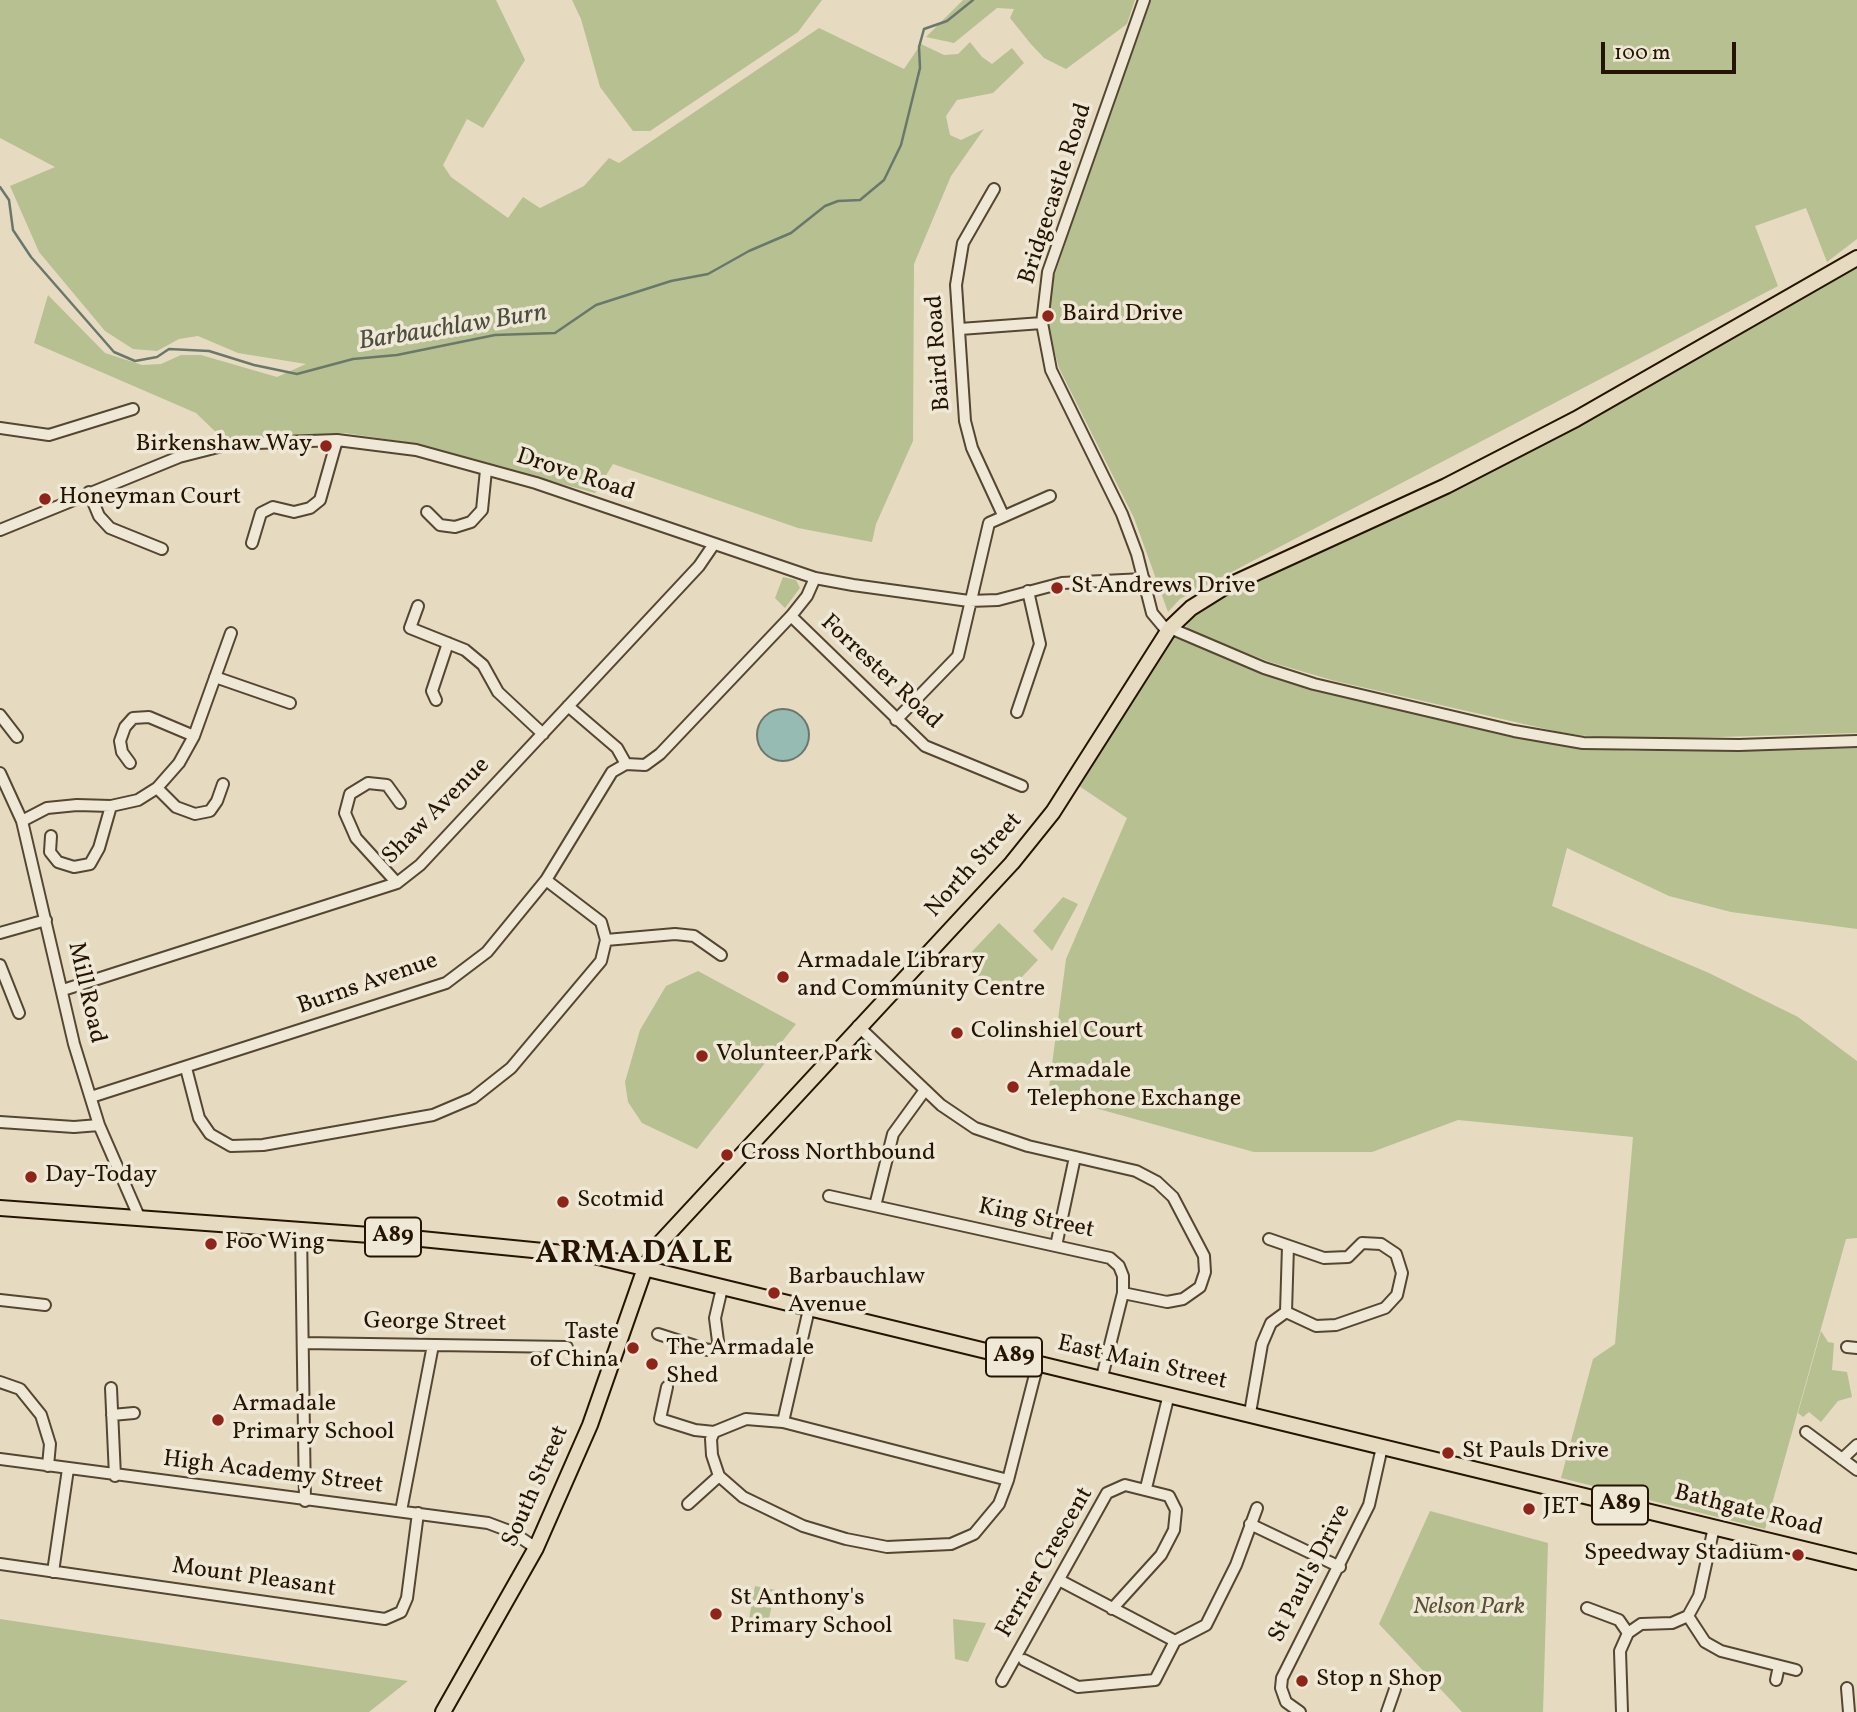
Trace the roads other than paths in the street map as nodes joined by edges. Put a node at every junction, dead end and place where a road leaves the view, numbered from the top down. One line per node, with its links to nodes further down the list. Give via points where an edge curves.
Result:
1 (1144, 0): 4 (street, Bridgecastle Road, via 1048,272)
2 (994, 189): 5 (street, Baird Road, via 963,243 957,263)
3 (1857, 258): 24 (main road, North Street, via 1576,419 1446,486 1223,587)
4 (1042, 323): 5 (street); 19 (street, Bridgecastle Road, via 1051,370 1122,514)
5 (960, 329): 13 (street, Baird Road, via 965,421 972,448)
6 (133, 409): 7 (street, via 49,435)
7 (0, 428)
8 (337, 440): 9 (street, Drove Road, via 416,450); 10 (street, Drove Road, via 230,444 178,457); 15 (street, via 320,500 294,512 273,507 261,513)
9 (486, 470): 12 (street, via 482,510 471,522 440,525); 16 (street, Drove Road)
10 (89, 492): 14 (street, Drove Road); 17 (street, via 110,528)
11 (1050, 496): 13 (street)
12 (427, 512)
13 (1003, 515): 21 (street, via 989,523)
14 (0, 530)
15 (252, 543)
16 (714, 544): 18 (street, Drove Road); 30 (street, Shaw Avenue, via 699,566)
17 (162, 549)
18 (815, 578): 21 (street, Drove Road); 23 (street)
19 (1144, 579): 20 (street, Drove Road, via 1062,583); 24 (street, Bridgecastle Road, via 1152,613)
20 (1028, 591): 21 (street, Drove Road, via 998,600); 31 (street, via 1040,644)
21 (969, 601): 33 (street, via 958,656)
22 (418, 606): 26 (street, via 410,628)
23 (791, 616): 33 (street, Forrester Road); 39 (street, via 660,754 645,765)
24 (1168, 630): 37 (street, via 1314,684 1583,743); 57 (main road, North Street, via 1051,816)
25 (231, 633): 27 (street)
26 (448, 643): 28 (street, via 432,691); 34 (street, via 466,650 483,665 498,691)
27 (215, 677): 29 (street); 35 (street)
28 (436, 700)
29 (290, 703)
30 (568, 706): 34 (street, Shaw Avenue); 39 (street, via 617,748)
31 (1017, 712)
32 (0, 715): 36 (street)
33 (896, 720): 42 (street, Forrester Road, via 925,746)
34 (543, 734): 49 (street, Shaw Avenue, via 420,865)
35 (194, 736): 38 (street, via 149,718 133,718 120,741); 43 (street)
36 (18, 737)
37 (1857, 741)
38 (130, 763)
39 (626, 764): 48 (street, Burns Avenue, via 612,772)
40 (0, 773): 46 (street, Mill Road)
41 (223, 783): 43 (street, via 218,801 209,811 195,814 176,807)
42 (1021, 786)
43 (157, 788): 45 (street, via 138,800)
44 (400, 803): 49 (street, via 387,785 368,783 350,794 345,813 356,838)
45 (111, 806): 46 (street, via 47,808); 47 (street, via 90,864 58,863 50,852)
46 (22, 821): 50 (street, Mill Road)
47 (51, 836)
48 (547, 880): 52 (street, via 601,922); 58 (street, Burns Avenue, via 487,952 446,983)
49 (397, 883): 55 (street, Shaw Avenue)
50 (46, 920): 51 (street); 55 (street, Mill Road)
51 (0, 933)
52 (606, 940): 53 (street, via 694,936); 58 (street, via 601,961 511,1068 473,1098 433,1115 263,1145 231,1146 211,1135 199,1118)
53 (721, 955)
54 (0, 965): 56 (street)
55 (63, 990): 60 (street, Mill Road)
56 (19, 1013)
57 (858, 1026): 59 (street); 72 (main road, North Street, via 677,1223)
58 (186, 1068): 60 (street, Burns Avenue)
59 (925, 1090): 63 (street, via 956,1117 989,1135); 65 (street, via 892,1134)
60 (91, 1097): 62 (street, Mill Road)
61 (0, 1122): 62 (street)
62 (99, 1125): 67 (street, Mill Road)
63 (1075, 1157): 70 (street); 74 (street, via 1136,1171 1157,1181 1181,1208 1204,1256 1200,1287 1183,1299 1167,1302)
64 (829, 1196): 65 (street, King Street)
65 (875, 1206): 70 (street, King Street)
66 (0, 1208): 67 (main road, A89)
67 (140, 1219): 68 (main road, A89)
68 (301, 1230): 72 (main road, A89, via 581,1254); 80 (street)
69 (1269, 1239): 71 (street)
70 (1056, 1246): 74 (street, King Street, via 1110,1258 1123,1276)
71 (1288, 1246): 78 (street); 78 (street, via 1324,1258 1348,1257 1362,1243 1381,1244 1396,1254 1402,1273 1396,1295 1385,1308 1336,1325 1316,1326)
72 (645, 1268): 73 (main road, East Main Street / A89); 113 (main road, South Street, via 590,1425)
73 (722, 1288): 77 (main road, East Main Street / A89); 79 (street, via 715,1318 719,1349 708,1350)
74 (1123, 1293): 84 (street)
75 (0, 1300): 76 (street)
76 (45, 1305)
77 (809, 1309): 83 (main road, East Main Street / A89); 92 (street)
78 (1286, 1312): 90 (street, via 1271,1323 1262,1343)
79 (658, 1334)
80 (303, 1343): 81 (street, George Street); 106 (street)
81 (433, 1345): 82 (street, George Street); 109 (street)
82 (567, 1347)
83 (1038, 1363): 84 (main road, East Main Street / A89); 104 (street)
84 (1102, 1377): 88 (main road, East Main Street / A89)
85 (0, 1382): 99 (street, via 20,1389 41,1415 50,1444)
86 (667, 1387): 93 (street, via 660,1419)
87 (111, 1388): 91 (street)
88 (1169, 1394): 90 (main road, East Main Street / A89); 105 (street)
89 (134, 1413): 91 (street)
90 (1250, 1413): 96 (main road, East Main Street / A89)
91 (112, 1415): 102 (street)
92 (783, 1422): 93 (street, via 746,1419); 104 (street)
93 (714, 1432): 103 (street, via 712,1455)
94 (1806, 1432): 98 (street)
95 (1857, 1445): 98 (street)
96 (1382, 1447): 112 (main road, Bathgate Road / A89); 116 (street, St Paul's Drive, via 1369,1505)
97 (0, 1459): 99 (street, High Academy Street)
98 (1842, 1459): 101 (street)
99 (48, 1466): 100 (street, High Academy Street)
100 (68, 1469): 102 (street, High Academy Street); 117 (street)
101 (1857, 1470)
102 (115, 1476): 106 (street, High Academy Street)
103 (719, 1476): 104 (street, via 743,1497 793,1521 846,1539 898,1547 951,1544 974,1534 999,1504); 107 (street)
104 (1009, 1480)
105 (1146, 1488): 118 (street, Ferrier Crescent, via 1125,1485 1107,1493); 120 (street, via 1169,1496 1176,1510 1174,1530 1161,1555)
106 (305, 1501): 109 (street, High Academy Street)
107 (688, 1504)
108 (1257, 1508): 111 (street)
109 (401, 1511): 110 (street, High Academy Street)
110 (418, 1513): 113 (street, High Academy Street, via 491,1524); 117 (street, Mount Pleasant, via 407,1598 401,1612 385,1619)
111 (1250, 1524): 116 (street); 123 (street, via 1236,1565 1206,1625)
112 (1714, 1527): 114 (main road, Bathgate Road / A89); 121 (street, via 1699,1596)
113 (536, 1548): 132 (main road, South Street)
114 (1857, 1562)
115 (0, 1564): 117 (street, Mount Pleasant)
116 (1340, 1567): 133 (street, St Paul's Drive, via 1282,1678 1286,1702)
117 (53, 1572)
118 (1059, 1580): 120 (street); 128 (street, Ferrier Crescent)
119 (1587, 1608): 122 (street, via 1619,1620)
120 (1112, 1609): 123 (street)
121 (1688, 1616): 122 (street, via 1672,1623 1641,1624); 125 (street, via 1705,1642 1721,1651)
122 (1628, 1633): 135 (street, via 1620,1651)
123 (1175, 1642): 124 (street, via 1155,1680 1143,1683 1078,1687)
124 (1024, 1661)
125 (1779, 1666): 126 (street); 127 (street)
126 (1796, 1670)
127 (1776, 1680)
128 (1002, 1681)
129 (1847, 1688): 131 (street)
130 (1395, 1689): 134 (street)
131 (1851, 1707)
132 (446, 1711)
133 (1300, 1712)
134 (1387, 1712)
135 (1622, 1712)

